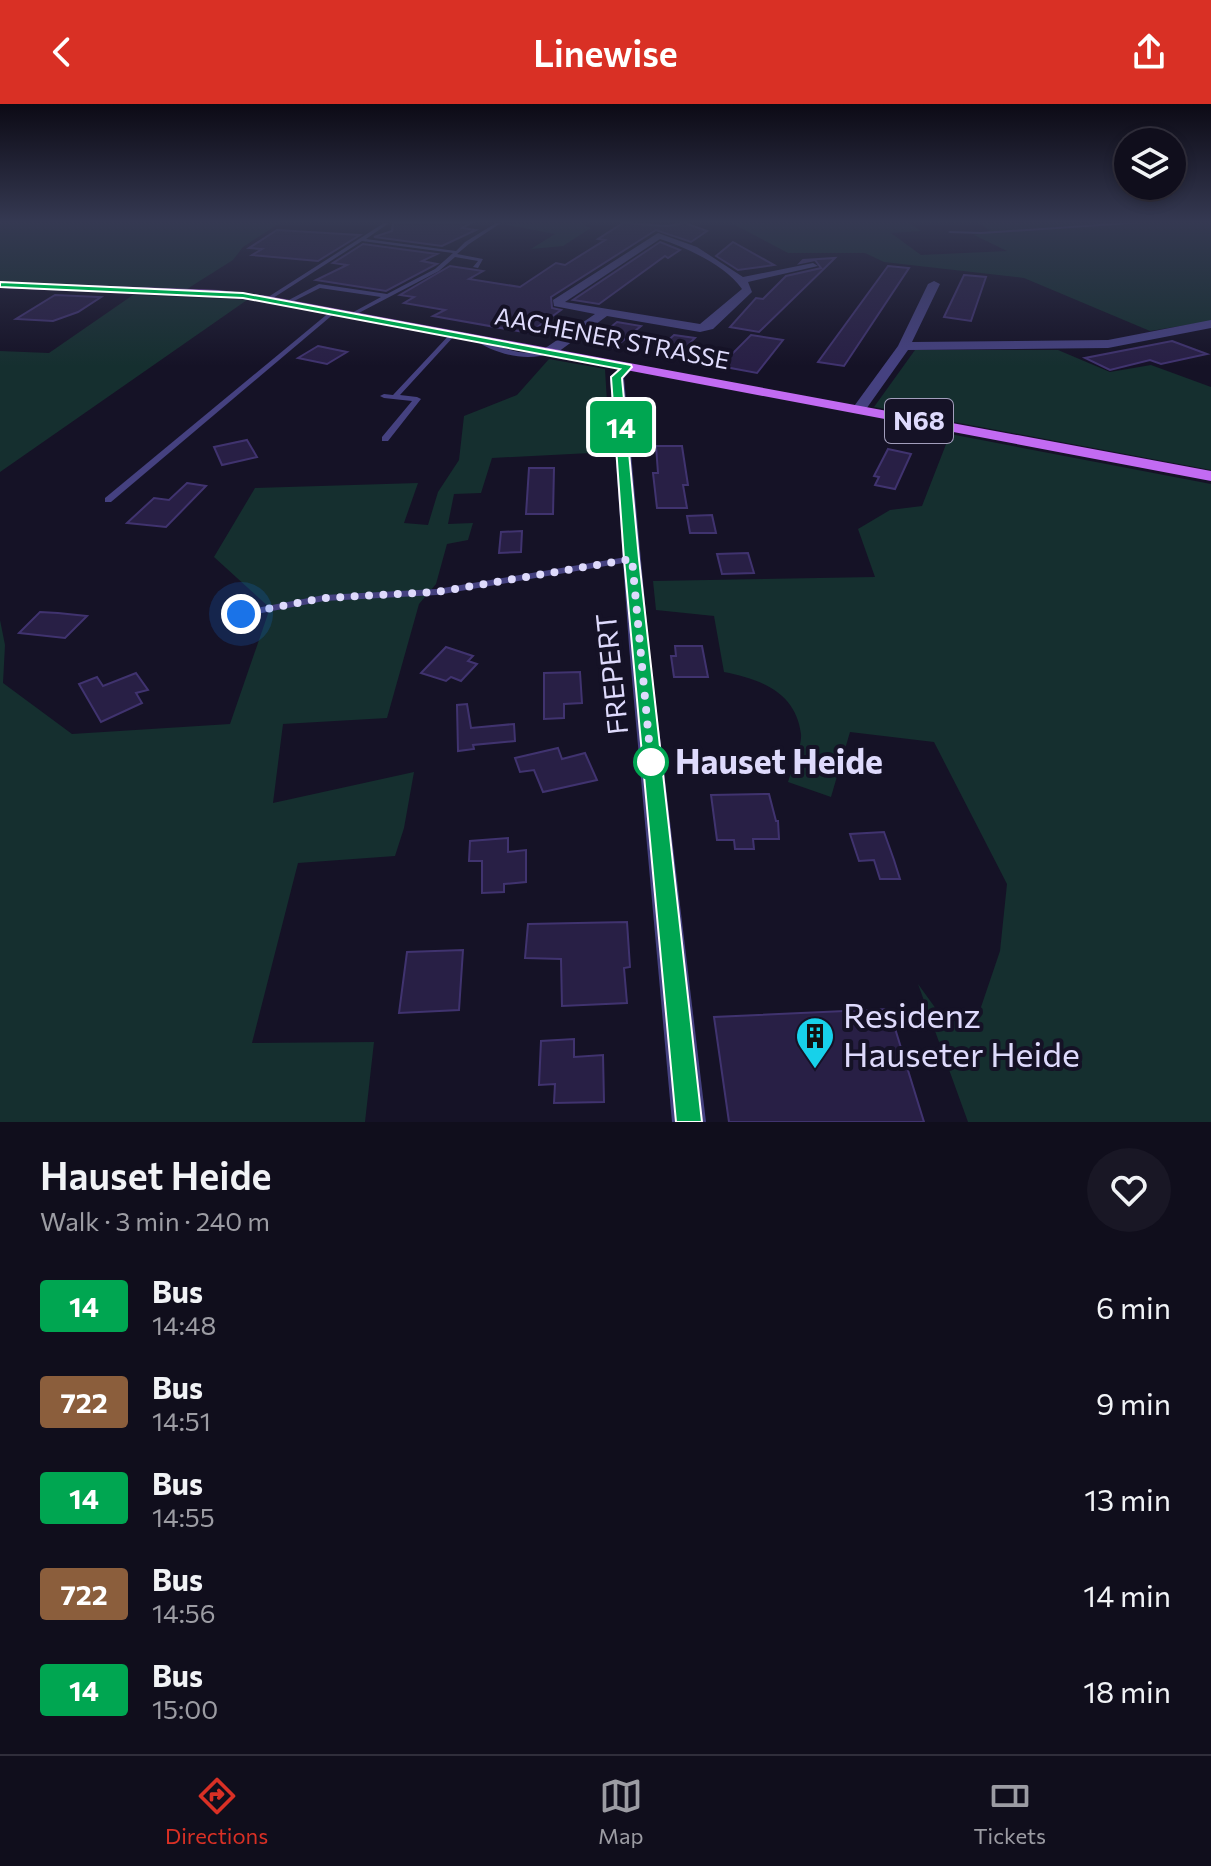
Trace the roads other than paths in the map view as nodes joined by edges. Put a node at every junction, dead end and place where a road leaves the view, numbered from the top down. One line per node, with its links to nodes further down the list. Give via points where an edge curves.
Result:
1 (314, 271): 10 (lane)
2 (436, 271): 9 (lane)
3 (604, 271): 13 (street, via 557,302)
4 (726, 271): 6 (street)
5 (790, 271): 6 (street)
6 (742, 280): 13 (street, via 748,290 709,326)
7 (934, 284): 17 (street)
8 (0, 285): 10 (main road, AACHENER STRASSE / N68)
9 (388, 296): 11 (lane, via 319,286); 14 (lane)
10 (268, 299): 11 (main road, AACHENER STRASSE / N68)
11 (288, 302): 12 (main road, AACHENER STRASSE / N68)
12 (333, 312): 14 (main road, AACHENER STRASSE / N68); 25 (lane)
13 (602, 314): 18 (street)
14 (351, 315): 16 (main road, AACHENER STRASSE / N68)
15 (1211, 324): 17 (street, via 1108,344)
16 (453, 334): 18 (main road, AACHENER STRASSE / N68); 21 (lane)
17 (904, 346): 22 (street)
18 (549, 352): 19 (main road, AACHENER STRASSE / N68)
19 (627, 367): 22 (main road, AACHENER STRASSE / N68); 26 (street, FREPERT, via 617,377)
20 (384, 396): 21 (lane)
21 (395, 397): 23 (lane, via 417,399)
22 (859, 409): 24 (main road, AACHENER STRASSE / N68)
23 (385, 439)
24 (1211, 476)
25 (108, 500)
26 (632, 559): 27 (lane, via 437,592 324,598); 28 (street, FREPERT)
27 (241, 614)
28 (689, 1122)

